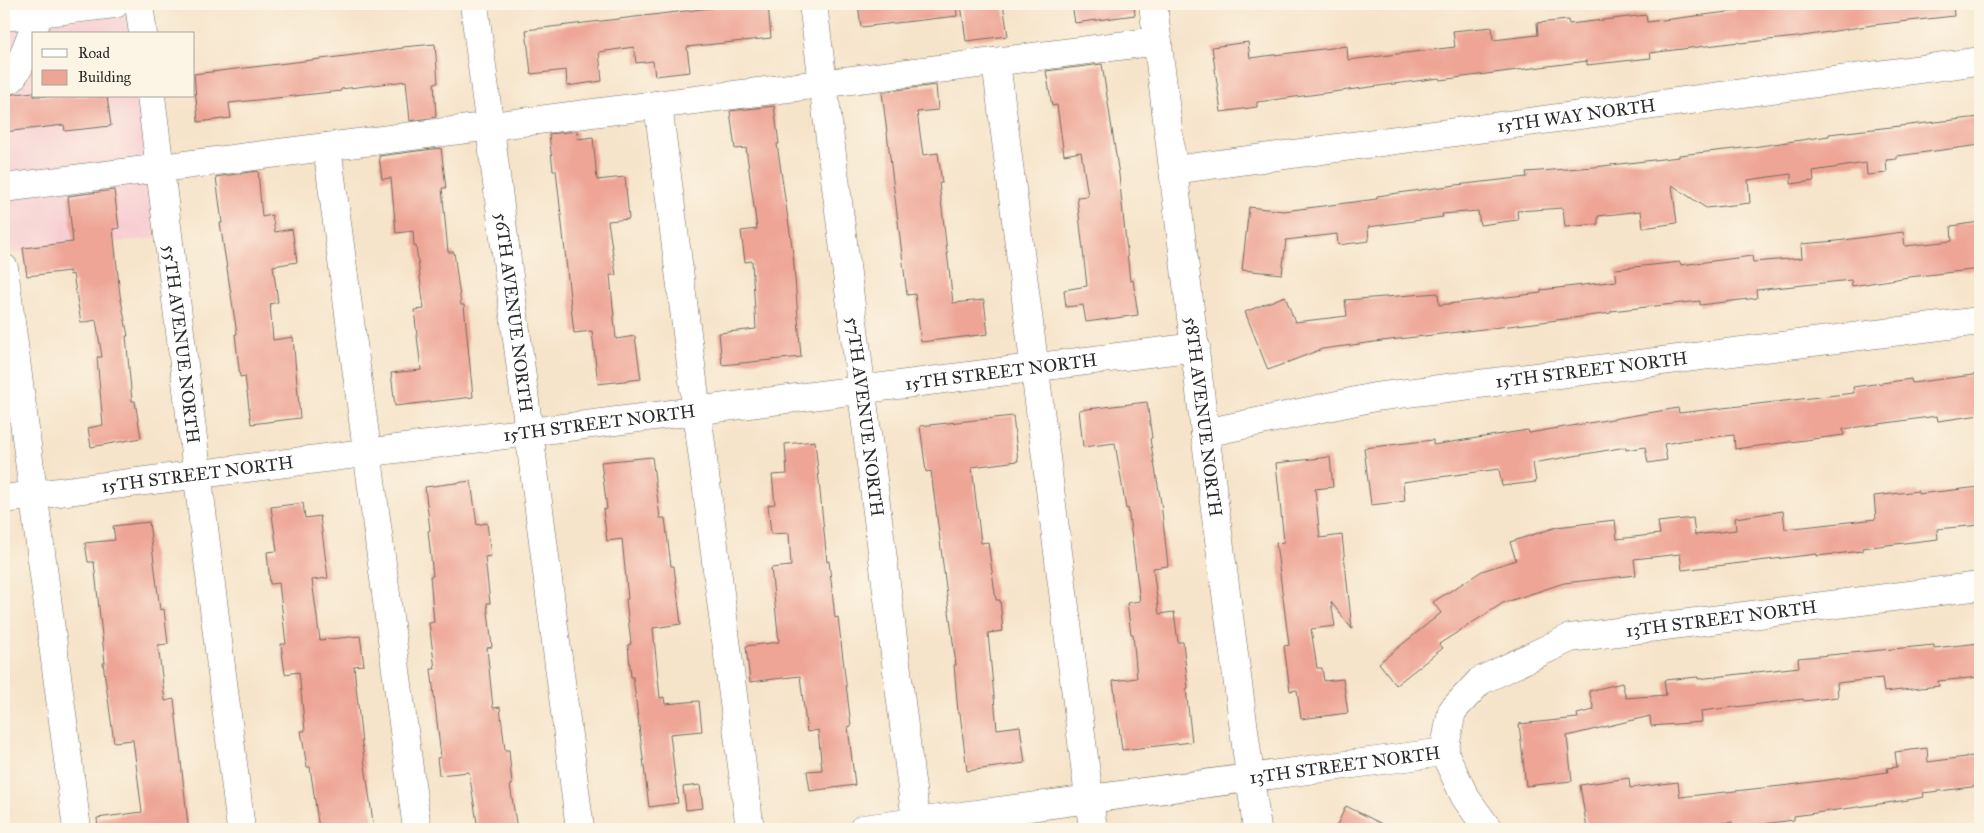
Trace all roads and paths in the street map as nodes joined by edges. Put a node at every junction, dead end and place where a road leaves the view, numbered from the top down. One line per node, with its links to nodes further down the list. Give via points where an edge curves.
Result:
1 (115, 4): 6 (street)
2 (140, 4): 8 (street)
3 (474, 4): 16 (street, 56TH AVENUE NORTH)
4 (813, 4): 13 (street, 57TH AVENUE NORTH)
5 (1153, 4): 9 (street, 58TH AVENUE NORTH)
6 (40, 8): 7 (street); 12 (street)
7 (4, 17)
8 (143, 32)
9 (1158, 41): 11 (street); 19 (street, 58TH AVENUE NORTH)
10 (1980, 61): 19 (street, 15TH WAY NORTH)
11 (996, 62): 13 (street); 24 (street)
12 (12, 82)
13 (824, 84): 15 (street); 25 (street, 57TH AVENUE NORTH)
14 (151, 98): 18 (street, 55TH AVENUE NORTH)
15 (658, 105): 16 (street); 26 (street)
16 (490, 126): 17 (street); 27 (street, 56TH AVENUE NORTH)
17 (327, 147): 18 (street); 29 (street)
18 (160, 168): 20 (street); 30 (street, 55TH AVENUE NORTH)
19 (1174, 170): 23 (street, 58TH AVENUE NORTH)
20 (4, 188)
21 (4, 268): 31 (street)
22 (1980, 322): 28 (street, 15TH STREET NORTH, via 1375,397)
23 (1196, 347): 24 (street, 15TH STREET NORTH); 28 (street, 58TH AVENUE NORTH)
24 (1034, 368): 25 (street, 15TH STREET NORTH); 36 (street)
25 (863, 390): 26 (street, 15TH STREET NORTH); 37 (street, 57TH AVENUE NORTH)
26 (698, 412): 27 (street, 15TH STREET NORTH); 42 (street)
27 (530, 433): 29 (street, 15TH STREET NORTH); 41 (street, 56TH AVENUE NORTH)
28 (1205, 433): 35 (street, 58TH AVENUE NORTH)
29 (368, 453): 30 (street, 15TH STREET NORTH); 40 (street)
30 (199, 474): 31 (street, 15TH STREET NORTH); 39 (street, 55TH AVENUE NORTH)
31 (34, 496): 32 (street, 15TH STREET NORTH); 38 (street)
32 (4, 500)
33 (1980, 586): 34 (street, 13TH STREET NORTH, via 1570,638 1480,681 1452,711)
34 (1444, 752): 35 (street, 13TH STREET NORTH); 46 (street, via 1465,797)
35 (1250, 777): 36 (street, 13TH STREET NORTH); 45 (street, 58TH AVENUE NORTH)
36 (1089, 799): 37 (street, 13TH STREET NORTH); 44 (street)
37 (917, 826): 43 (street, 13TH STREET NORTH)
38 (77, 829)
39 (241, 829)
40 (417, 829)
41 (580, 829)
42 (750, 829)
43 (863, 829)
44 (1093, 829)
45 (1257, 829)
46 (1488, 829)

